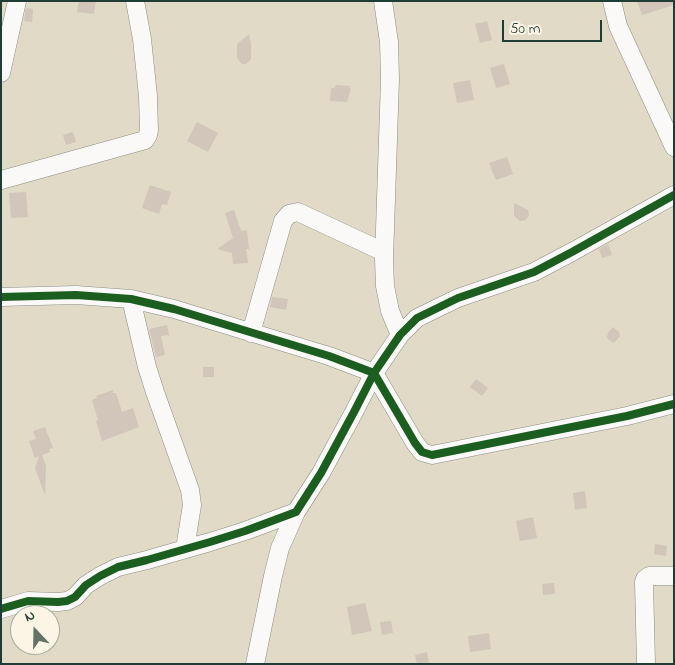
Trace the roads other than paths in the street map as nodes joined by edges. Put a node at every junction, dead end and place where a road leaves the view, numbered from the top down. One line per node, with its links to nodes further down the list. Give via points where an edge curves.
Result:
1 (18, 1): 5 (street)
2 (135, 1): 7 (street, via 148,96 148,135 144,140)
3 (383, 1): 9 (street, via 390,78)
4 (612, 1): 6 (street, via 618,26)
5 (1, 73)
6 (672, 139)
7 (1, 180)
8 (674, 195): 13 (street, via 534,272 458,298 417,318)
9 (384, 252): 12 (street, via 298,212 289,214 282,221); 13 (street, via 385,286 390,311)
10 (1, 297): 11 (street, via 76,295)
11 (131, 299): 12 (street); 17 (street, via 147,367 190,490 192,505)
12 (251, 333): 14 (street)
13 (400, 335): 14 (street)
14 (374, 373): 15 (street, via 415,443 422,452 432,455); 16 (street, via 321,473)
15 (674, 404)
16 (296, 512): 17 (street); 20 (street, via 280,548)
17 (185, 549): 19 (street, via 118,567 86,585 67,601 28,600)
18 (674, 576): 21 (street, via 649,576 644,582)
19 (1, 609)
20 (255, 664)
21 (646, 664)

